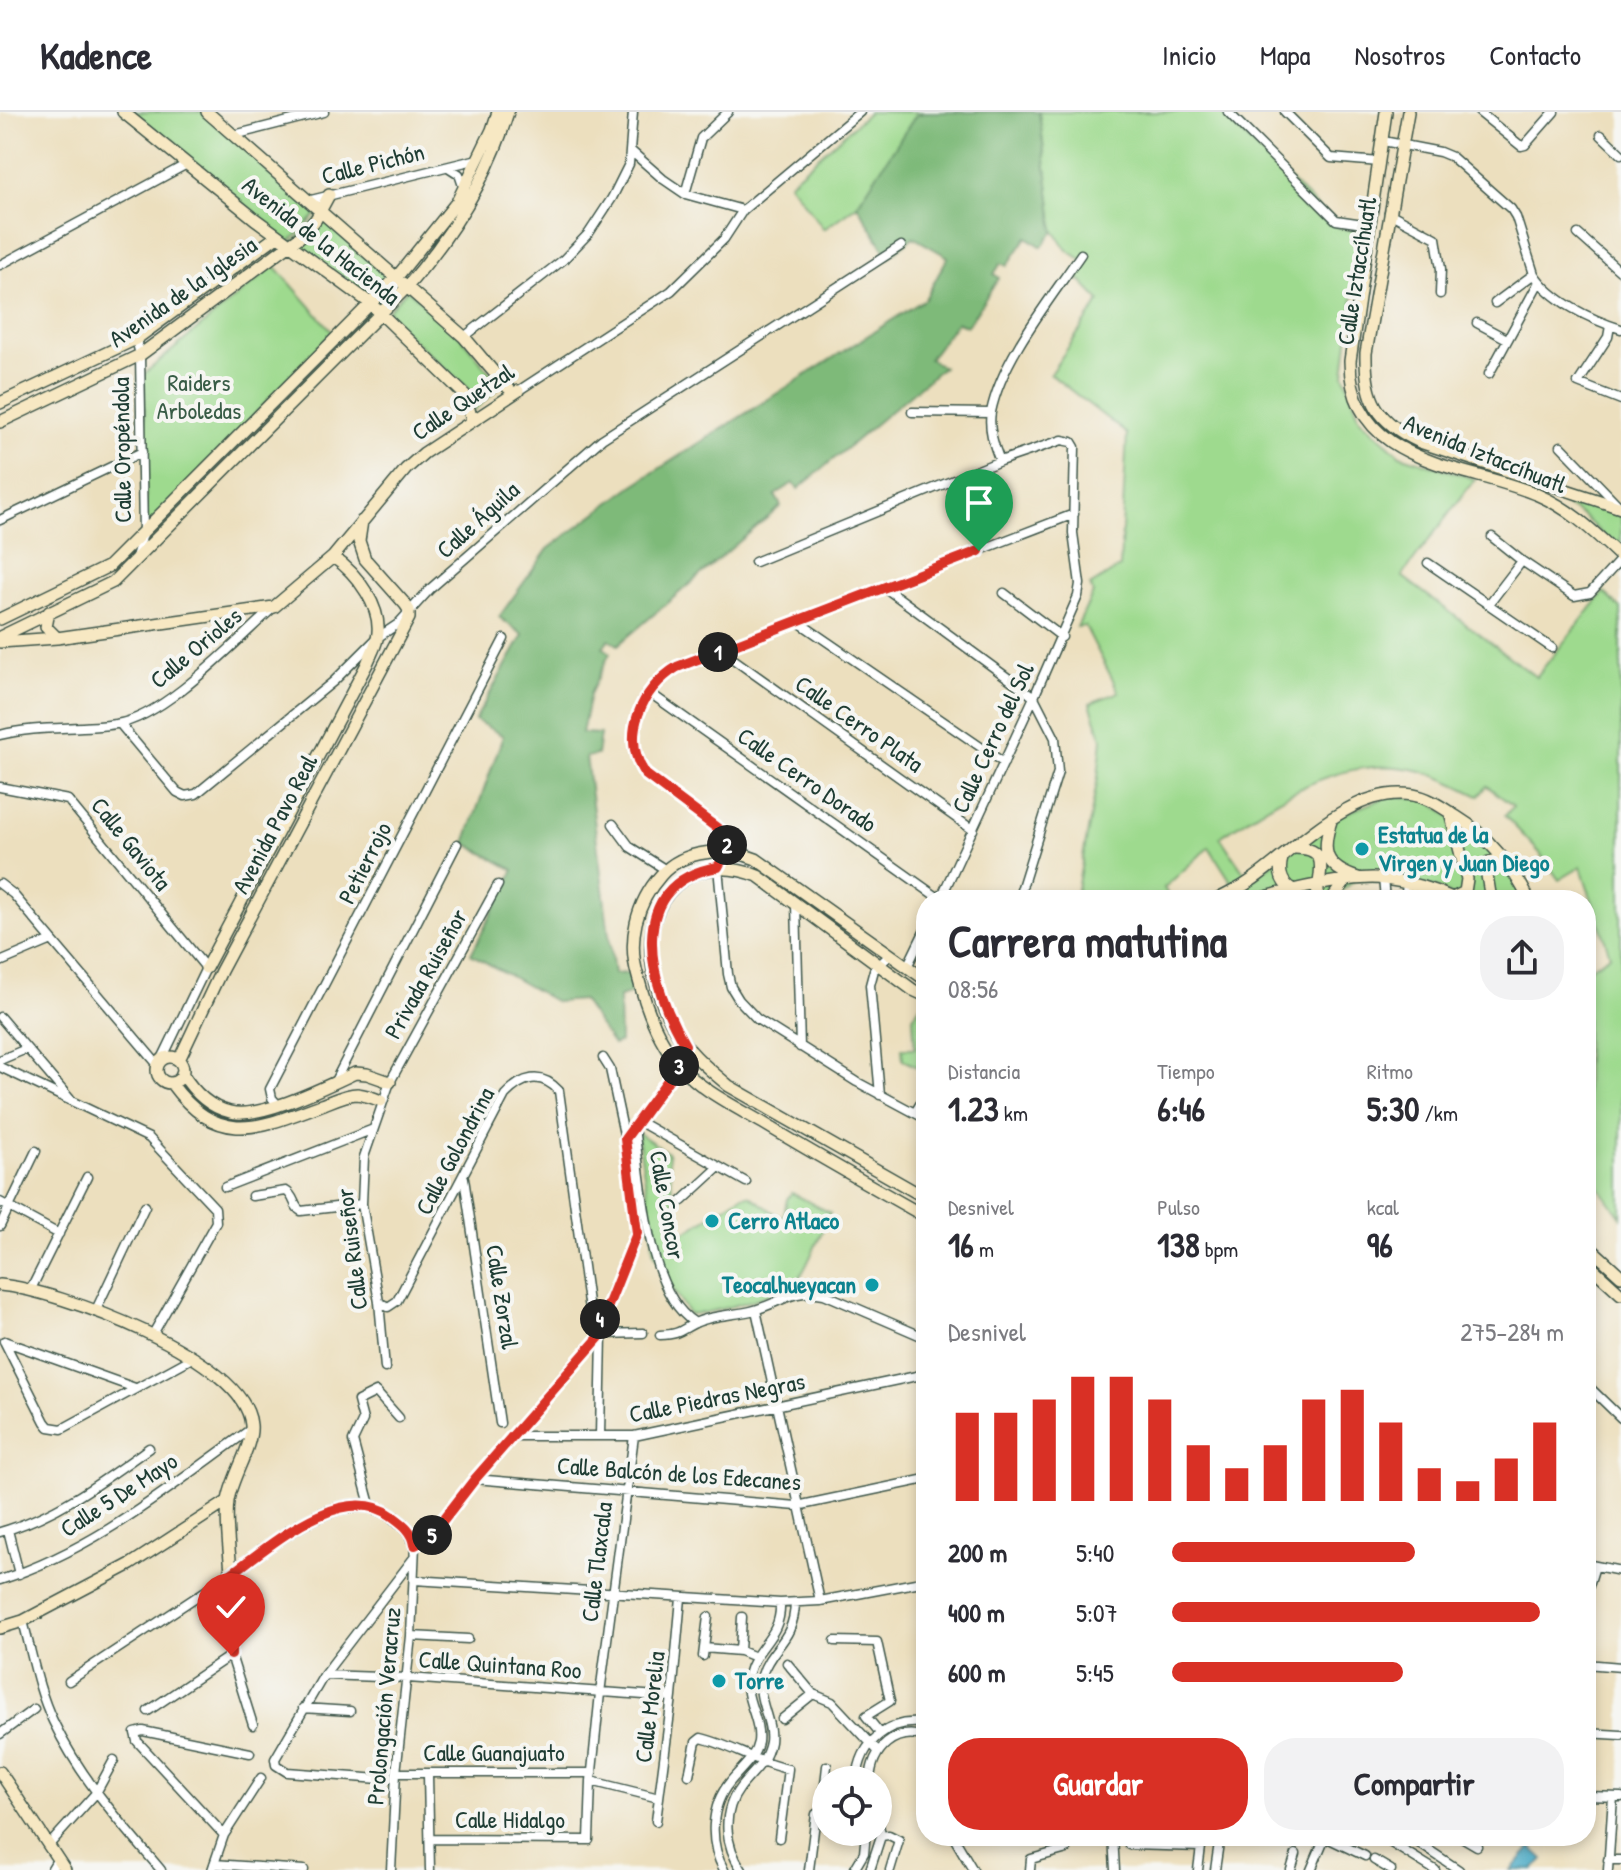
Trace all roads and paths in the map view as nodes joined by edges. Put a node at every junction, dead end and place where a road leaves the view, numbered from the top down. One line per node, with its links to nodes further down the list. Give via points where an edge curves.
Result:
1 (123, 112): 23 (street, Avenida de la Hacienda)
2 (207, 112): 15 (street, Avenida de la Hacienda)
3 (324, 112): 15 (street)
4 (498, 112): 21 (street)
5 (508, 112): 42 (street, via 467,205)
6 (633, 112): 19 (street)
7 (728, 112): 26 (street, via 701,138)
8 (860, 112): 29 (street, Calle Quetzal)
9 (1228, 112): 32 (street, via 1336,220)
10 (1285, 112): 22 (street, via 1331,158)
11 (1386, 112): 17 (street)
12 (1408, 112): 18 (street, Calle Iztaccíhuatl)
13 (1479, 112): 14 (street, via 1521,146)
14 (1554, 112)
15 (234, 135): 28 (street, Avenida de la Hacienda)
16 (1601, 135): 20 (street)
17 (1383, 141): 18 (street); 22 (street, Avenida Iztaccíhuatl)
18 (1400, 144): 31 (street, Calle Iztaccíhuatl); 41 (street, via 1452,157 1511,209)
19 (631, 151): 26 (street); 50 (street, via 612,198 589,233 563,260)
20 (1621, 154)
21 (478, 159): 24 (street, Calle Pichón); 25 (street)
22 (1380, 162): 32 (street, Avenida Iztaccíhuatl)
23 (187, 164): 34 (street, Avenida de la Hacienda); 38 (street)
24 (448, 166): 25 (street, Calle Pichón, via 459,174); 27 (street, Calle Pichón)
25 (464, 189): 40 (street)
26 (685, 194): 29 (street)
27 (329, 195): 28 (street, Calle Pichón); 30 (street, Avenida de la Iglesia)
28 (307, 201): 30 (street, Avenida de la Hacienda)
29 (743, 210): 57 (street, Calle Quetzal, via 724,239 671,291)
30 (320, 213): 35 (street, Avenida de la Iglesia); 40 (street, Avenida de la Hacienda)
31 (1389, 213): 43 (street, via 1436,238); 67 (street, Calle Iztaccíhuatl, via 1366,353 1369,392 1382,417 1420,442)
32 (1370, 225): 74 (street, Avenida Iztaccíhuatl, via 1350,361 1354,394 1368,421 1392,444 1429,461 1560,505)
33 (1578, 234): 39 (street)
34 (277, 236): 35 (street, Avenida de la Hacienda); 51 (street, Avenida de la Iglesia)
35 (289, 245): 44 (street, Avenida de la Hacienda); 54 (street, Avenida de la Iglesia)
36 (901, 246): 85 (street, Calle Águila, via 602,439)
37 (1081, 254): 61 (street, via 1021,341)
38 (0, 265)
39 (1621, 272)
40 (396, 278): 42 (street, Avenida de la Hacienda); 44 (street)
41 (1536, 278): 45 (street); 48 (street, via 1567,304); 52 (street)
42 (407, 287): 46 (street); 50 (street, Avenida de la Hacienda)
43 (1440, 294)
44 (370, 303): 46 (street, Avenida de la Hacienda); 71 (street)
45 (1495, 303)
46 (381, 313): 62 (street, Avenida de la Hacienda, via 465,395); 75 (street)
47 (1477, 323): 52 (street)
48 (1610, 326): 49 (street); 58 (street, via 1578,383)
49 (1621, 329)
50 (464, 337): 57 (street, Avenida de la Hacienda, via 508,390)
51 (136, 339): 53 (street, Avenida de la Iglesia); 54 (street, Calle Oropéndola)
52 (1507, 339): 56 (street)
53 (113, 350): 55 (street); 59 (street, Avenida de la Iglesia)
54 (140, 355): 55 (street, Avenida de la Iglesia); 65 (street, Calle Oropéndola)
55 (113, 367): 63 (street, Avenida de la Iglesia)
56 (1489, 374)
57 (516, 392): 62 (street, Calle Quetzal)
58 (1621, 400)
59 (0, 403)
60 (912, 412): 61 (street)
61 (991, 413): 66 (street)
62 (472, 420): 70 (street, Calle Quetzal, via 406,469)
63 (0, 422)
64 (1561, 446): 67 (street)
65 (142, 452): 69 (street); 71 (street, Calle Oropéndola)
66 (1000, 461): 68 (street, via 1062,440 1072,442 1077,452); 77 (street)
67 (1621, 508)
68 (1074, 514): 81 (street); 89 (street, Calle Cerro del Sol, via 1079,591)
69 (0, 520)
70 (362, 521): 73 (street, Calle Quetzal); 85 (street, via 359,541 365,559)
71 (143, 534): 75 (street, Calle Oropéndola); 79 (street)
72 (1492, 537): 76 (street)
73 (333, 557): 84 (street, Calle Quetzal); 91 (street, via 351,572 375,609)
74 (1621, 558): 76 (street, via 1582,597 1567,593)
75 (135, 559): 80 (street)
76 (1522, 561): 83 (street)
77 (755, 562)
78 (1428, 563): 83 (street)
79 (111, 564): 80 (street); 87 (street)
80 (115, 580): 86 (street)
81 (884, 587): 88 (street); 97 (street)
82 (1004, 593): 89 (street)
83 (1489, 604): 94 (street)
84 (274, 607): 90 (street); 98 (street, Calle Orioles, via 161,705)
85 (409, 610): 91 (street, Calle Águila); 151 (street, Avenida Pavo Real)
86 (49, 612): 90 (street, via 46,627); 93 (street)
87 (0, 619)
88 (797, 621): 95 (street); 100 (street)
89 (1062, 637): 97 (street, Calle Cerro del Sol)
90 (57, 638): 93 (street)
91 (377, 638): 98 (street, Calle Águila, via 334,681 191,796 177,792); 141 (street, Avenida Pavo Real)
92 (504, 639): 164 (street, Petierrojo, via 270,1089)
93 (0, 640)
94 (1552, 648)
95 (722, 651): 96 (street, via 668,672); 105 (street, Calle Cerro Plata)
96 (650, 693): 108 (street, via 634,731 637,762 645,774 721,831); 120 (street, Calle Cerro Dorado)
97 (1034, 697): 100 (street, Calle Cerro del Sol); 122 (street, via 1055,738 1058,772)
98 (120, 724): 99 (street, Calle Orioles)
99 (0, 735)
100 (1004, 763): 105 (street, Calle Cerro del Sol)
101 (0, 787): 141 (street, Calle Gaviota, via 68,800)
102 (1450, 812): 103 (street, via 1429,799 1393,795 1349,807); 110 (street); 131 (street)
103 (1333, 818): 107 (street); 114 (street, via 1325,842 1327,857 1342,873)
104 (613, 824): 112 (street, via 630,847)
105 (973, 830): 121 (street, Calle Cerro del Sol)
106 (457, 844): 158 (street)
107 (1295, 848): 109 (street); 119 (street, via 1310,850 1320,860)
108 (727, 852): 111 (street); 112 (street, via 690,857); 137 (street, via 756,859)
109 (1282, 858): 123 (street); 124 (street, via 1282,880)
110 (1504, 859): 132 (street, via 1489,862); 133 (street)
111 (718, 867): 134 (street, via 758,876); 145 (street, via 677,883 662,901 652,932 656,984); 146 (street, via 731,987 757,1019)
112 (666, 870): 148 (street, via 639,912 634,955 645,1004)
113 (1383, 878): 114 (street); 117 (street); 128 (street)
114 (1359, 879): 115 (street)
115 (1345, 882): 119 (street); 127 (street)
116 (0, 884): 135 (street)
117 (1407, 884): 129 (street); 130 (street)
118 (498, 885): 156 (street, Privada Ruiseñor)
119 (1317, 886): 125 (street); 126 (street)
120 (926, 890)
121 (945, 890)
122 (1021, 890)
123 (1236, 890)
124 (1290, 890)
125 (1309, 890)
126 (1317, 890)
127 (1339, 890)
128 (1384, 890)
129 (1406, 890)
130 (1426, 890)
131 (1465, 890)
132 (1489, 890)
133 (1523, 890)
134 (796, 904): 139 (street); 146 (street)
135 (52, 940): 138 (street); 152 (street)
136 (916, 949): 140 (street)
137 (890, 955): 139 (street); 140 (street)
138 (0, 962)
139 (881, 966): 143 (street); 160 (street, via 874,970 870,985)
140 (907, 967): 142 (street)
141 (206, 968): 152 (street, Avenida Pavo Real)
142 (916, 973)
143 (916, 989)
144 (0, 1017): 147 (street)
145 (685, 1045): 148 (street); 159 (street)
146 (800, 1047): 160 (street)
147 (26, 1049): 150 (street); 163 (street)
148 (671, 1054): 153 (street)
149 (603, 1058): 168 (street)
150 (0, 1060)
151 (179, 1060): 152 (street); 155 (street)
152 (160, 1062): 157 (street, via 161,1080)
153 (679, 1065): 161 (street); 166 (street)
154 (0, 1067): 163 (street)
155 (182, 1073): 157 (street); 164 (street, via 206,1101 231,1113)
156 (390, 1082): 158 (street, via 355,1073); 162 (street, Calle Ruiseñor)
157 (171, 1083): 162 (street, via 204,1117 247,1128 353,1094)
158 (334, 1083): 164 (street)
159 (729, 1086): 161 (street); 175 (street)
160 (880, 1095): 165 (street)
161 (720, 1098): 182 (street)
162 (381, 1101): 167 (street, Calle Ruiseñor)
163 (73, 1102): 197 (street, via 149,1138 215,1208 216,1222)
164 (278, 1105)
165 (915, 1113)
166 (636, 1125): 168 (street); 170 (street); 195 (street, Calle Concor, via 658,1274 677,1308)
167 (371, 1130): 174 (street); 179 (street, Calle Ruiseñor)
168 (625, 1139): 194 (street, via 637,1233)
169 (36, 1151): 181 (street)
170 (719, 1167): 173 (street); 177 (street)
171 (87, 1177): 184 (street)
172 (464, 1178): 191 (street, Calle Golondrina, via 397,1301 388,1307); 194 (street, Calle Golondrina, via 512,1088 538,1077 559,1091 589,1310); 210 (street, Calle Zorzal)
173 (746, 1182)
174 (225, 1187)
175 (916, 1192)
176 (252, 1196): 179 (street, via 286,1191 298,1210)
177 (682, 1201)
178 (0, 1202): 181 (street)
179 (362, 1204): 191 (street, Calle Ruiseñor)
180 (145, 1206): 193 (street)
181 (9, 1207): 183 (street); 184 (street)
182 (916, 1211)
183 (0, 1226)
184 (59, 1234): 189 (street)
185 (1596, 1253): 187 (street)
186 (1596, 1271): 190 (street)
187 (1621, 1276)
188 (0, 1285): 189 (street)
189 (30, 1291): 193 (street)
190 (1621, 1294)
191 (379, 1302): 203 (street, Calle Ruiseñor)
192 (756, 1310): 195 (street); 199 (street, via 808,1291); 207 (street)
193 (95, 1312): 197 (street)
194 (598, 1321): 198 (street, Calle Golondrina)
195 (695, 1323): 200 (street, via 679,1334)
196 (643, 1333): 198 (street)
197 (153, 1334): 202 (street)
198 (602, 1334): 212 (street); 213 (street, Calle Golondrina)
199 (916, 1334)
200 (660, 1335)
201 (2, 1340): 205 (street); 205 (street, via 49,1427 62,1429)
202 (194, 1357): 205 (street); 211 (street, via 243,1402)
203 (385, 1368)
204 (916, 1376): 207 (street, Calle Piedras Negras)
205 (135, 1388)
206 (1596, 1396): 209 (street)
207 (777, 1407): 214 (street, Calle Piedras Negras); 221 (street)
208 (399, 1418): 220 (street, via 376,1392 358,1401 363,1420 353,1441)
209 (1621, 1418)
210 (500, 1423)
211 (252, 1429): 219 (street); 227 (street, Calle 5 De Mayo, via 112,1528)
212 (513, 1436): 213 (street, Calle Piedras Negras); 216 (street)
213 (600, 1436): 214 (street, Calle Piedras Negras)
214 (634, 1436): 218 (street, Calle Tlaxcala)
215 (149, 1448): 222 (street, via 57,1508)
216 (475, 1479): 218 (street, Calle Balcón de los Edecanes); 223 (street, via 430,1537)
217 (916, 1481): 221 (street, Calle Balcón de los Edecanes)
218 (625, 1493): 221 (street, Calle Balcón de los Edecanes); 232 (street, Calle Tlaxcala)
219 (228, 1501): 228 (street); 239 (street, via 131,1564)
220 (370, 1505): 223 (street, via 398,1520); 228 (street, via 306,1520)
221 (797, 1506): 234 (street)
222 (4, 1531): 227 (street)
223 (415, 1545): 224 (street, Prolongación Veracruz)
224 (414, 1558): 230 (street, Prolongación Veracruz); 252 (street)
225 (1596, 1566): 226 (street)
226 (1621, 1571)
227 (19, 1574): 229 (street, Calle 5 De Mayo)
228 (231, 1574): 247 (street); 254 (street)
229 (0, 1580)
230 (414, 1580): 232 (street); 241 (street, Prolongación Veracruz)
231 (916, 1583): 234 (street)
232 (614, 1593): 233 (street); 255 (street, Calle Tlaxcala)
233 (681, 1598): 235 (street); 257 (street, Calle Morelia)
234 (820, 1601): 236 (street)
235 (780, 1603): 236 (street); 242 (street, via 781,1617)
236 (795, 1603): 245 (street, via 795,1618)
237 (708, 1617): 246 (street, via 703,1652)
238 (742, 1617): 246 (street)
239 (23, 1621): 240 (street); 285 (street, via 44,1700)
240 (0, 1628)
241 (411, 1636): 243 (street); 253 (street, Prolongación Veracruz)
242 (772, 1637): 245 (street); 248 (street)
243 (468, 1639)
244 (835, 1641): 265 (street, via 877,1642 890,1701 866,1716)
245 (783, 1644): 275 (street, via 769,1661 760,1686 770,1724)
246 (740, 1651): 248 (street)
247 (231, 1655): 260 (street); 264 (street)
248 (755, 1657): 273 (street, via 747,1686 758,1728)
249 (787, 1663): 256 (street)
250 (1596, 1665): 251 (street)
251 (1621, 1667)
252 (324, 1675): 253 (street, Calle Quintana Roo); 258 (street)
253 (408, 1678): 255 (street, Calle Quintana Roo); 279 (street, Prolongación Veracruz)
254 (69, 1681)
255 (600, 1693): 257 (street, Calle Quintana Roo); 282 (street, Calle Tlaxcala)
256 (813, 1694): 262 (street); 270 (street, via 832,1702)
257 (672, 1697): 288 (street, Calle Morelia)
258 (303, 1708): 261 (street); 284 (street, via 276,1753 276,1765 287,1772)
259 (34, 1709): 266 (street)
260 (148, 1711)
261 (350, 1711)
262 (782, 1719)
263 (916, 1721): 265 (street)
264 (253, 1725)
265 (880, 1733): 270 (street)
266 (0, 1734)
267 (1596, 1734): 268 (street)
268 (1621, 1735)
269 (916, 1736): 271 (street, via 900,1735)
270 (871, 1742): 271 (street); 276 (street)
271 (878, 1751): 277 (street)
272 (250, 1753): 290 (street, via 135,1733)
273 (752, 1758): 275 (street); 281 (street, via 701,1738); 321 (street, via 728,1784 717,1806 715,1850)
274 (114, 1760): 285 (street)
275 (763, 1762): 292 (street, via 788,1769); 322 (street, via 734,1797 728,1818 729,1843)
276 (859, 1766)
277 (872, 1766)
278 (0, 1772): 295 (street)
279 (396, 1773): 280 (street, Calle Guanajuato); 319 (street, Prolongación Veracruz)
280 (428, 1775): 282 (street, Calle Guanajuato); 293 (street)
281 (689, 1775)
282 (592, 1777): 288 (street, Calle Guanajuato); 294 (street, Calle Tlaxcala)
283 (261, 1778): 290 (street)
284 (380, 1779)
285 (96, 1793): 295 (street); 317 (street)
286 (1596, 1796): 287 (street)
287 (1617, 1797): 311 (street)
288 (659, 1798): 289 (street, Calle Morelia)
289 (656, 1821)
290 (224, 1835): 315 (street)
291 (892, 1837): 326 (street, via 899,1840)
292 (779, 1838)
293 (431, 1839): 294 (street, Calle Hidalgo); 320 (street)
294 (589, 1840)
295 (48, 1846): 314 (street)
296 (812, 1846): 323 (street)
297 (865, 1846): 324 (street)
298 (878, 1846): 325 (street)
299 (959, 1846): 327 (street)
300 (1114, 1846): 329 (street)
301 (1165, 1846): 330 (street, via 1201,1847)
302 (1219, 1846): 331 (street)
303 (1321, 1846): 333 (street)
304 (1343, 1846): 313 (street)
305 (1398, 1846): 309 (street)
306 (1405, 1846): 309 (street)
307 (1424, 1846): 336 (street)
308 (1067, 1849): 328 (street, via 1031,1859)
309 (1403, 1849): 335 (street)
310 (1296, 1854): 332 (street)
311 (1608, 1860): 312 (street); 337 (street)
312 (1621, 1860)
313 (1374, 1862): 334 (street)
314 (54, 1865): 316 (street)
315 (213, 1867): 318 (street)
316 (65, 1870)
317 (161, 1870)
318 (304, 1870)
319 (391, 1870)
320 (430, 1870)
321 (724, 1870)
322 (742, 1870)
323 (809, 1870)
324 (854, 1870)
325 (870, 1870)
326 (890, 1870)
327 (973, 1870)
328 (1030, 1870)
329 (1115, 1870)
330 (1198, 1870)
331 (1215, 1870)
332 (1291, 1870)
333 (1311, 1870)
334 (1391, 1870)
335 (1435, 1870)
336 (1459, 1870)
337 (1608, 1870)

